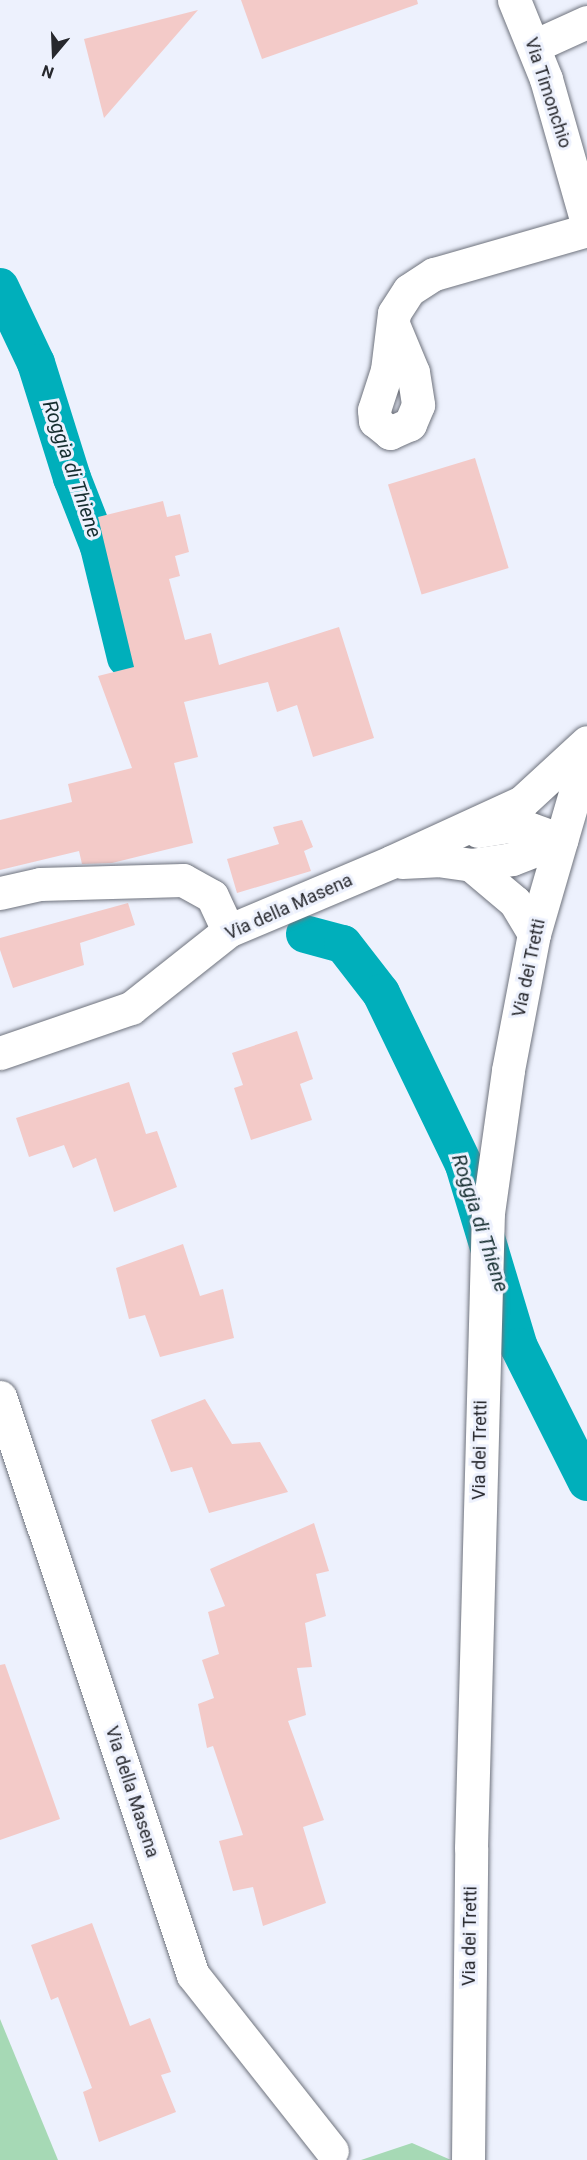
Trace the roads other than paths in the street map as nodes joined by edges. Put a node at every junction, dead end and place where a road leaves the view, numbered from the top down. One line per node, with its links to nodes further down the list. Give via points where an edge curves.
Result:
1 (514, 0): 3 (street, Via Timonchio)
2 (587, 22): 3 (street)
3 (534, 46): 4 (street, Via Timonchio)
4 (587, 223)
5 (587, 230): 6 (street, via 435,274 409,290 394,313)
6 (393, 324)
7 (587, 742): 9 (street, Via della Masena, via 522,802)
8 (587, 751): 10 (street, Via dei Tretti)
9 (442, 838): 10 (street, Via della Masena, via 508,826 528,828); 11 (street, Via della Masena)
10 (561, 840): 12 (street, Via della Masena, via 512,859); 15 (street, Via dei Tretti)
11 (392, 862): 12 (street, Via della Masena, via 437,860); 14 (street, Via della Masena)
12 (471, 865): 15 (street, via 515,902)
13 (0, 893): 14 (street, via 40,884 183,880 212,896)
14 (228, 931): 16 (street, Via della Masena, via 131,1008)
15 (534, 934): 19 (street, Via dei Tretti, via 507,1070 484,1269)
16 (0, 1053)
17 (0, 1397): 18 (street, Via della Masena, via 193,1975)
18 (332, 2151)
19 (468, 2160)

